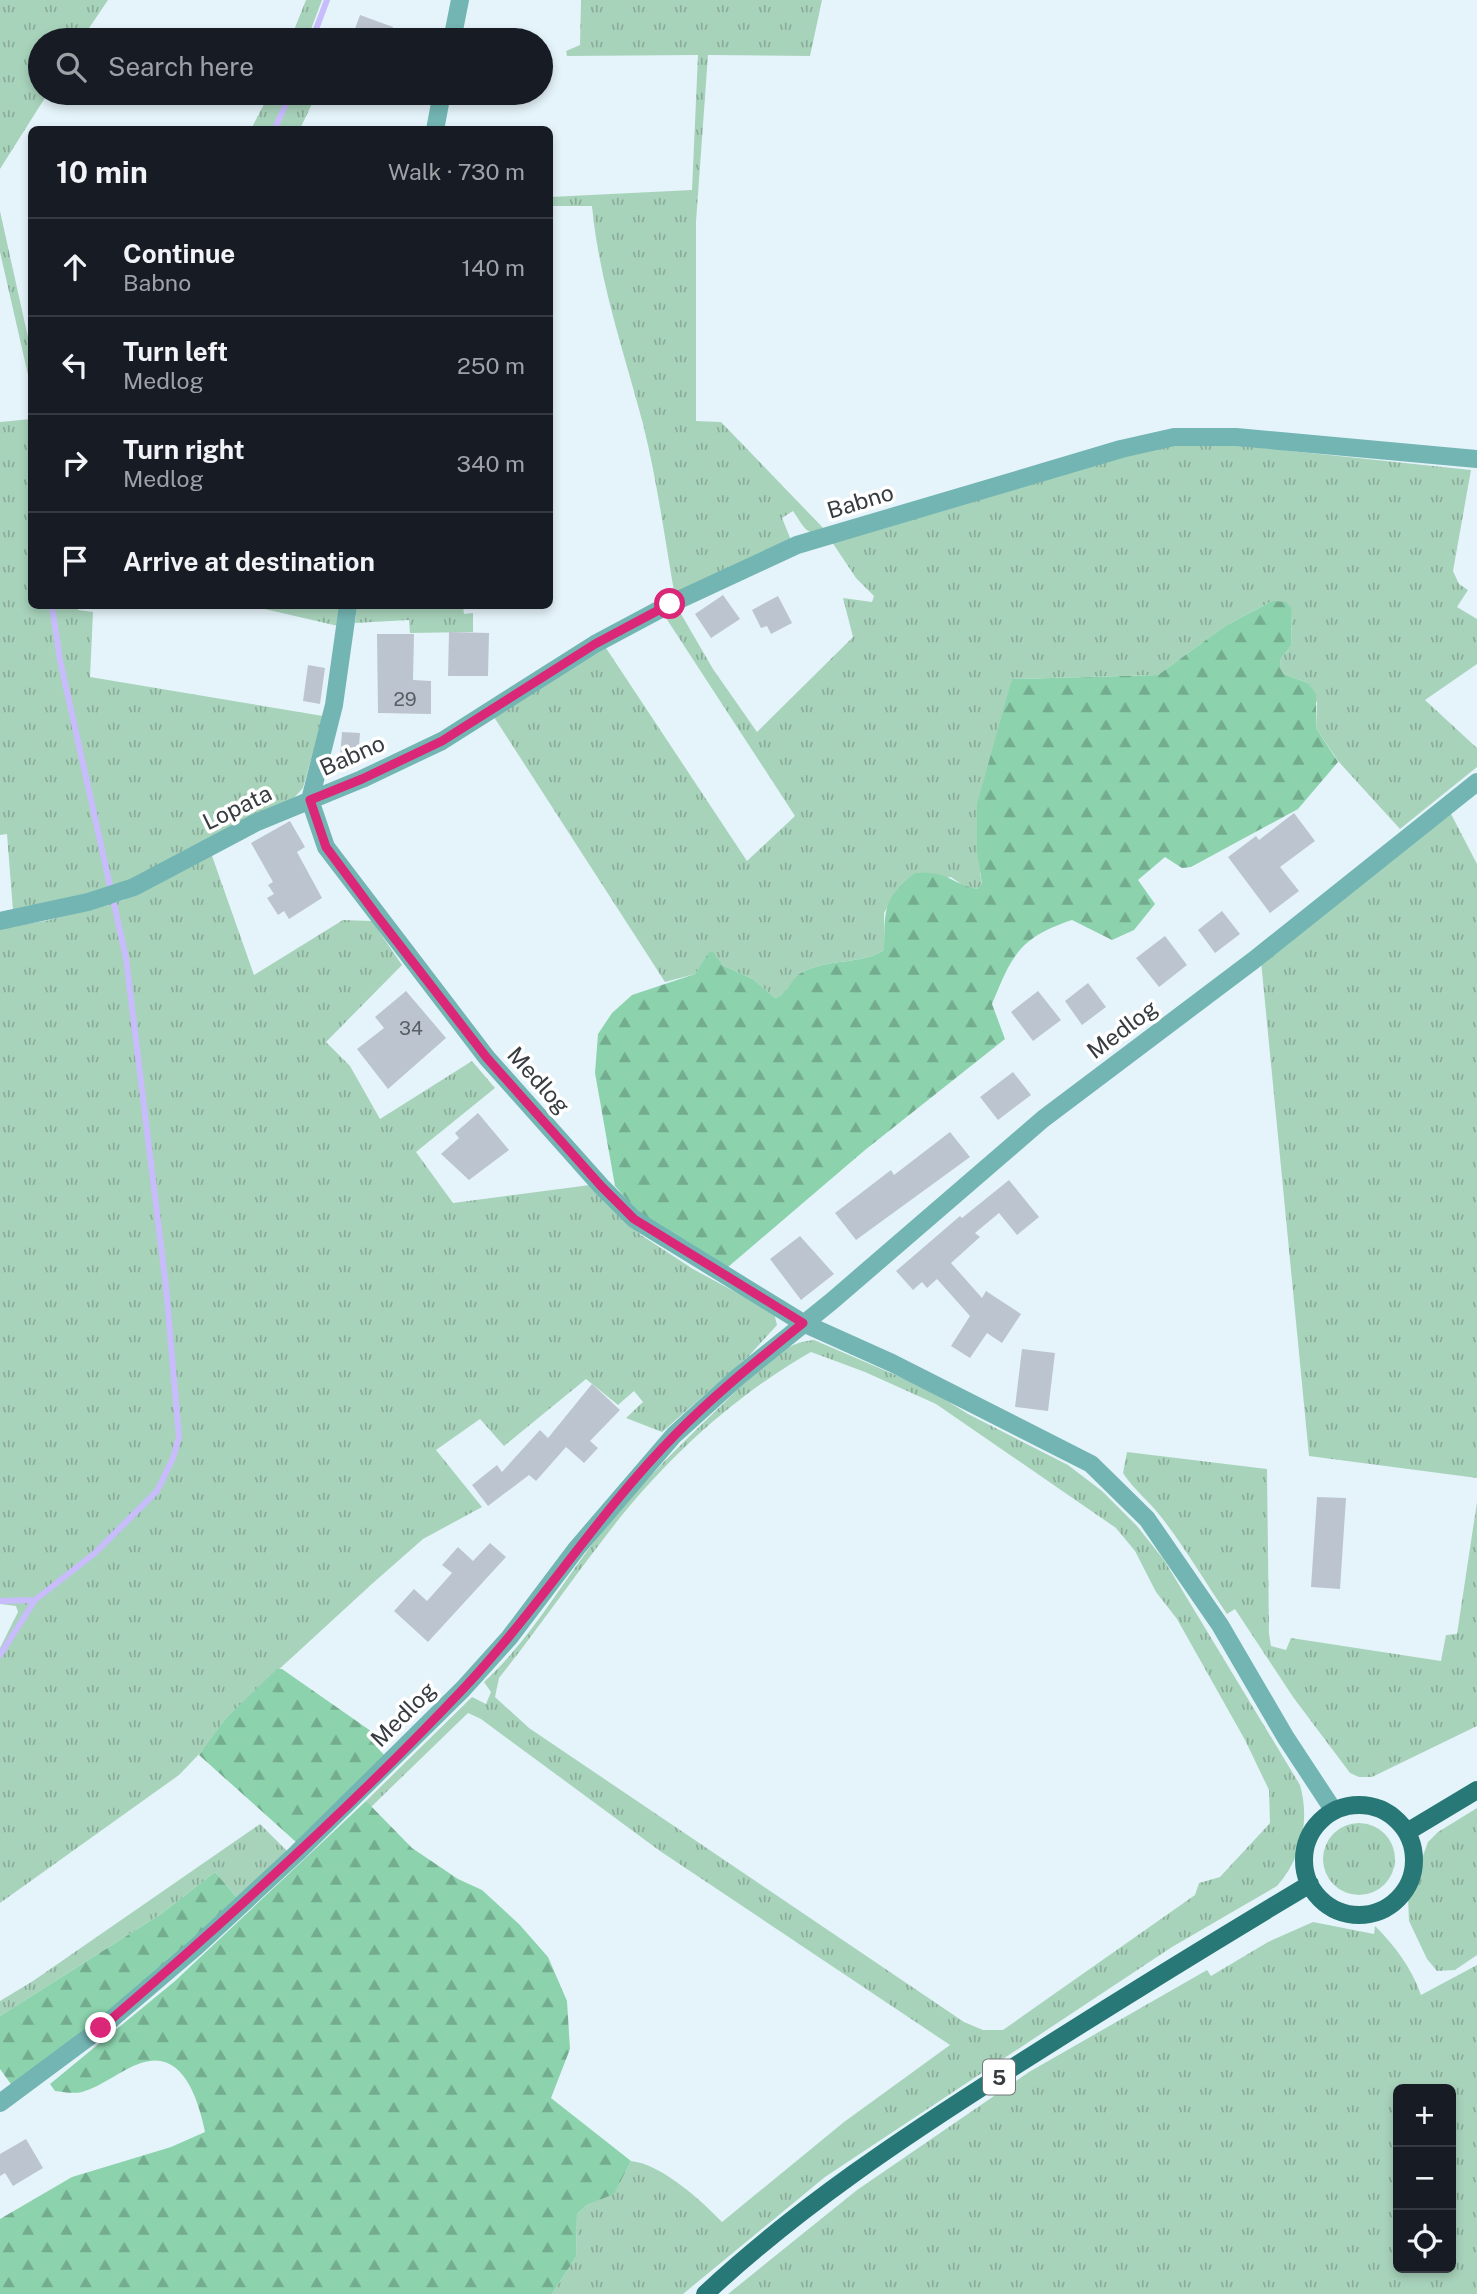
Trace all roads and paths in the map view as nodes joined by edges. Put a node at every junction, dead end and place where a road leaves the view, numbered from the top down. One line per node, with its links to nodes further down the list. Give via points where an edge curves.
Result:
1 (460, 0): 2 (street)
2 (455, 28)
3 (440, 105): 4 (street)
4 (436, 126)
5 (1477, 458): 8 (street, Babno, via 1236,437 1174,437 1121,449 797,545 595,644 442,741)
6 (348, 609): 8 (street, via 334,705)
7 (1477, 782): 10 (street, Medlog, via 1254,960 1043,1119)
8 (310, 800): 9 (street, Lopata, via 255,823 134,887); 10 (street, Medlog, via 326,847 378,917 487,1058 601,1186 643,1225)
9 (0, 921)
10 (803, 1323): 12 (street, via 1091,1464 1147,1519 1220,1625); 15 (street, Medlog, via 674,1435 577,1548 509,1638 298,1853 112,2019)
11 (1477, 1790): 13 (main road)
12 (1334, 1811): 13 (main road, via 1361,1804 1378,1808); 14 (main road, via 1321,1820 1307,1845 1305,1865)
13 (1407, 1832): 14 (main road, via 1414,1868 1406,1890 1377,1912 1352,1914 1335,1909)
14 (1310, 1884): 16 (main road, 5, via 1145,1984 854,2172 747,2255)
15 (0, 2103)
16 (705, 2294)

